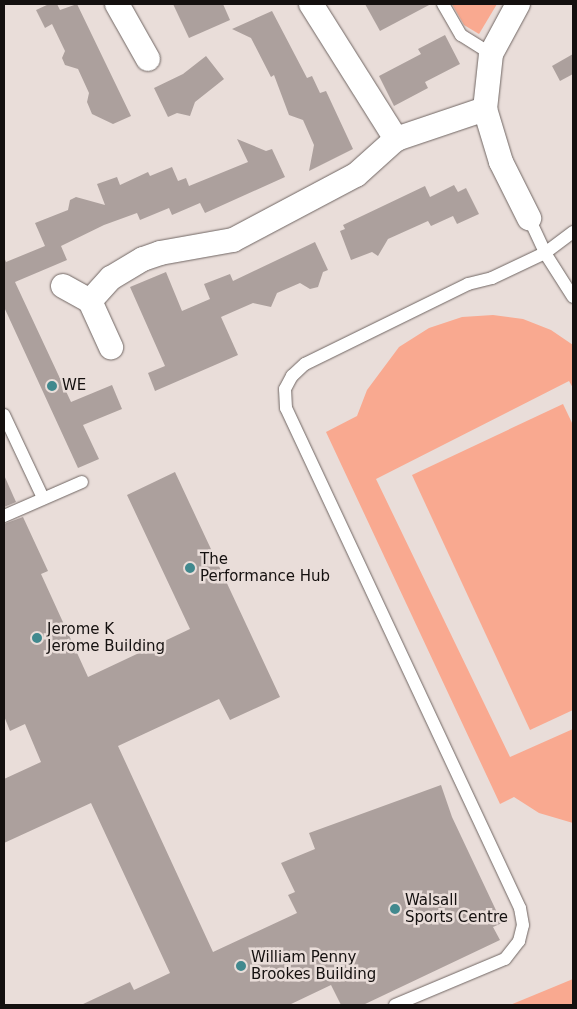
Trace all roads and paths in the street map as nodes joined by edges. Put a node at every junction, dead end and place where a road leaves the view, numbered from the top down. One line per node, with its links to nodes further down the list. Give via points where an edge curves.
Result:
1 (117, 4): 6 (street)
2 (311, 4): 8 (street)
3 (443, 4): 5 (lane, via 461,35)
4 (518, 4): 5 (street)
5 (491, 54): 7 (street)
6 (148, 59)
7 (485, 109): 8 (street); 9 (street, via 501,162)
8 (396, 139): 14 (street, via 356,175 302,206 233,240 160,252 143,258 111,278)
9 (529, 218): 11 (lane)
10 (573, 232): 11 (lane)
11 (546, 253): 13 (lane); 20 (lane, via 492,278 468,284 305,364 292,376 286,389 286,408 520,908 523,925 519,941 505,959)
12 (63, 286): 14 (street)
13 (573, 296)
14 (90, 301): 15 (street)
15 (111, 347)
16 (4, 415): 18 (lane)
17 (82, 482): 18 (lane)
18 (43, 498): 19 (lane)
19 (4, 516)
20 (395, 1005)

